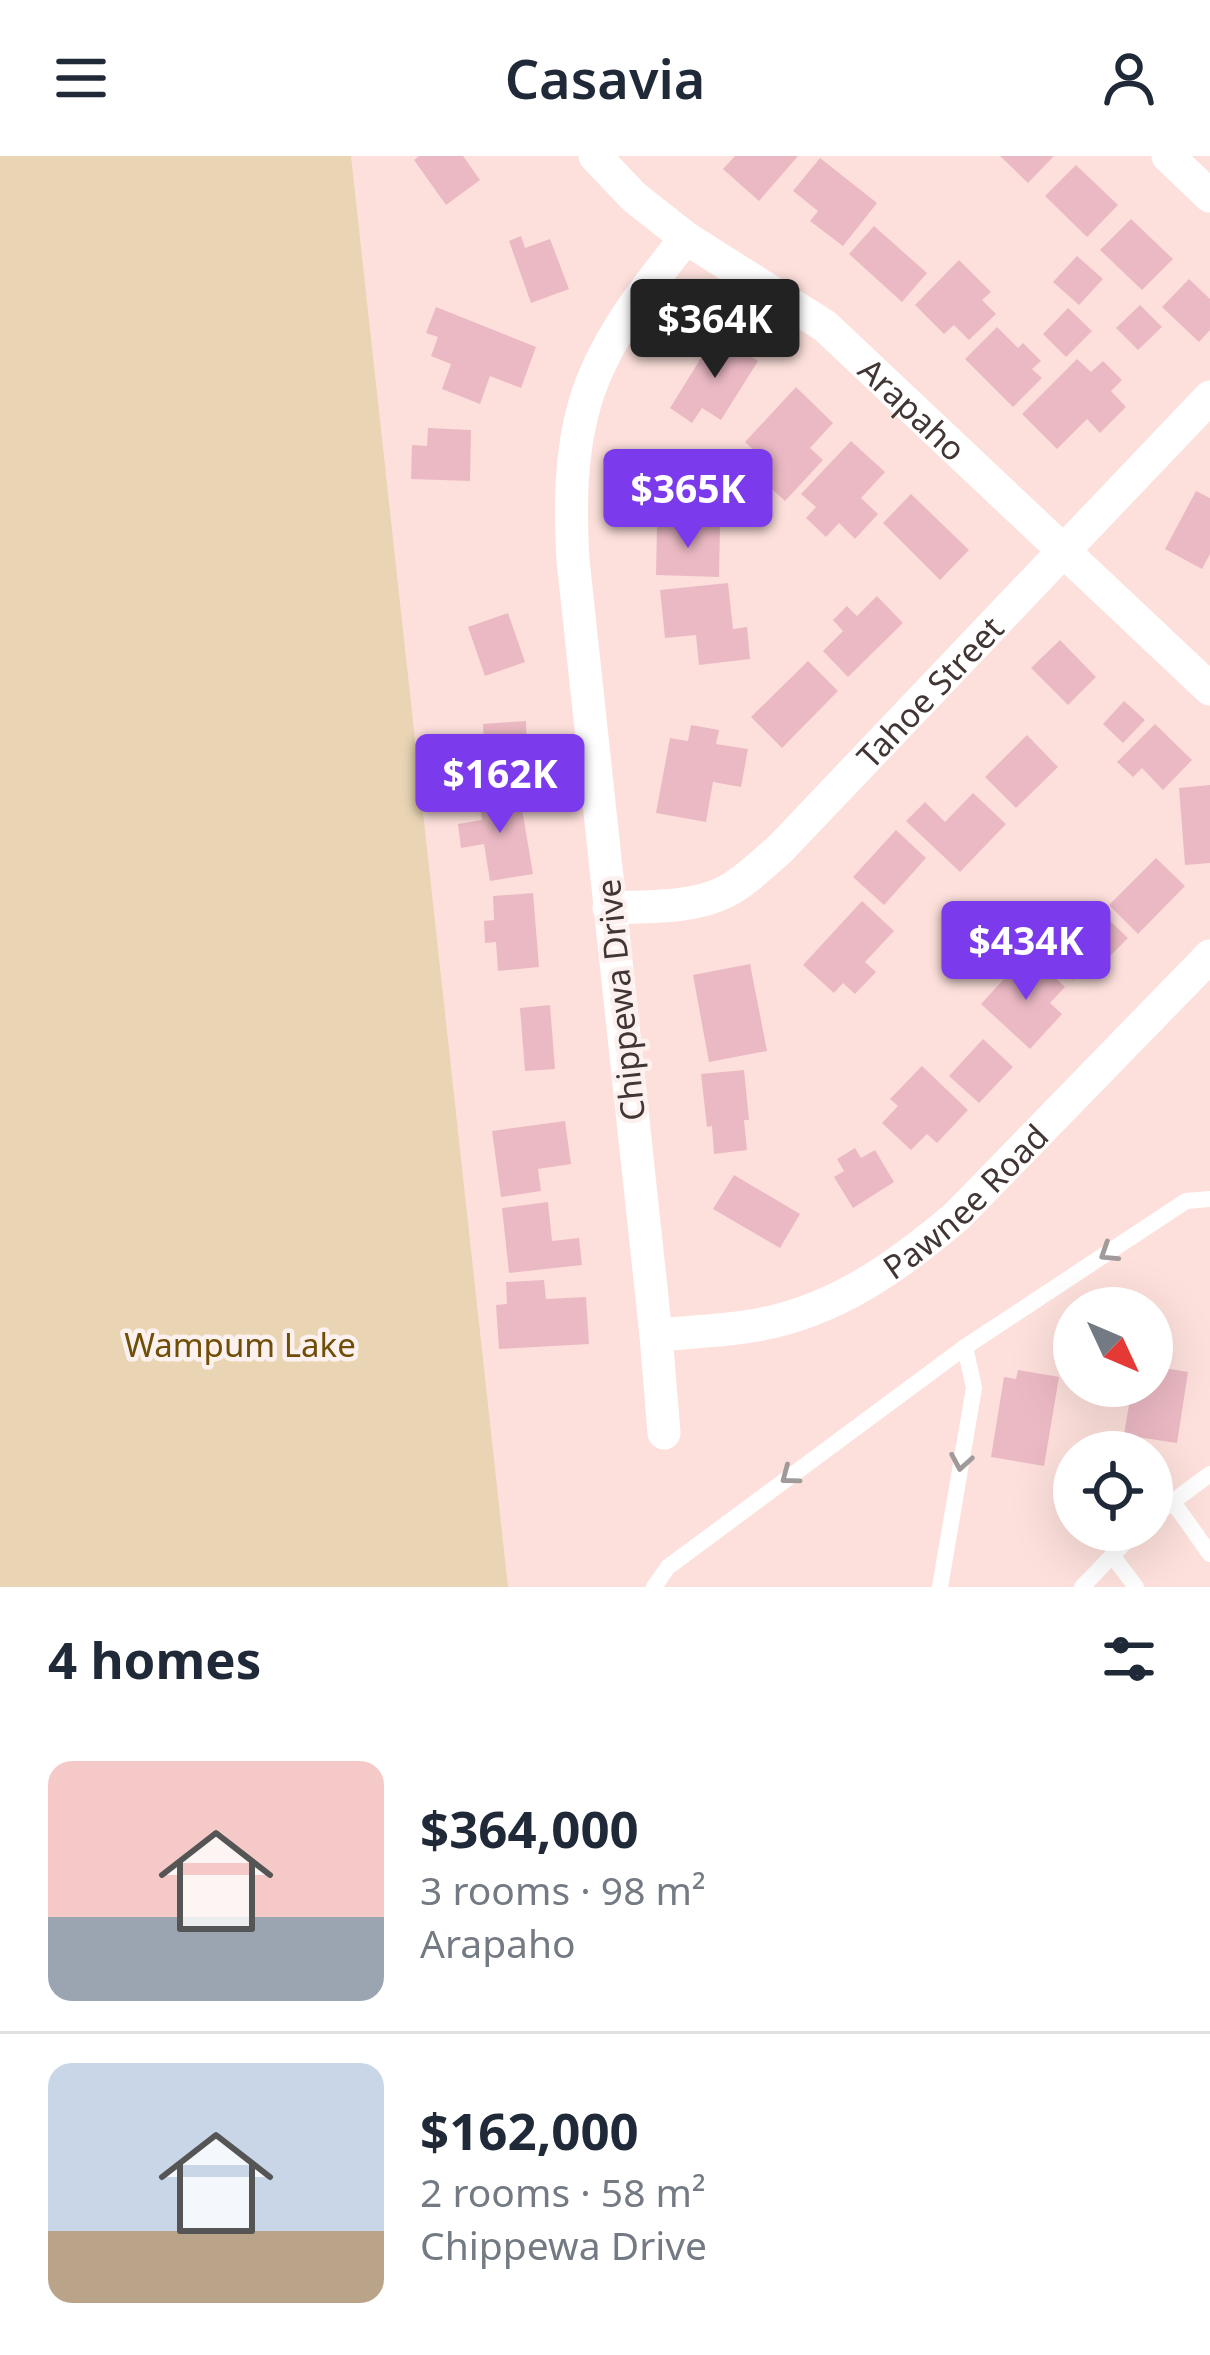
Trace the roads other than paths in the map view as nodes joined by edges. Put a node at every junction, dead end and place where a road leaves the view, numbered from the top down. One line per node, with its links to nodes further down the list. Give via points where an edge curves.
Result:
1 (595, 156): 4 (street, Arapaho)
2 (1168, 156): 3 (street)
3 (1210, 196)
4 (686, 238): 6 (street, Arapaho, via 825,326); 8 (street, Chippewa Drive, via 608,350 585,403 576,454 573,560)
5 (1210, 397): 6 (street, Tahoe Street)
6 (1065, 550): 7 (street, Arapaho); 8 (street, Tahoe Street, via 753,872 698,902)
7 (1210, 689)
8 (609, 908): 11 (street, Chippewa Drive)
9 (1210, 956): 11 (street, Pawnee Road, via 957,1216 867,1285 754,1326)
10 (1210, 1199): 12 (lane, one-way to 12, via 1186,1201)
11 (656, 1335): 13 (street, Chippewa Drive)
12 (965, 1347): 19 (lane, one-way to 19, via 668,1567); 20 (lane, one-way to 20, via 974,1388)
13 (664, 1433)
14 (1210, 1474): 15 (lane)
15 (1174, 1502): 17 (lane)
16 (1116, 1551): 18 (lane)
17 (1210, 1554)
18 (1112, 1555): 21 (lane); 22 (lane)
19 (654, 1587)
20 (940, 1587)
21 (1082, 1587)
22 (1136, 1587)

